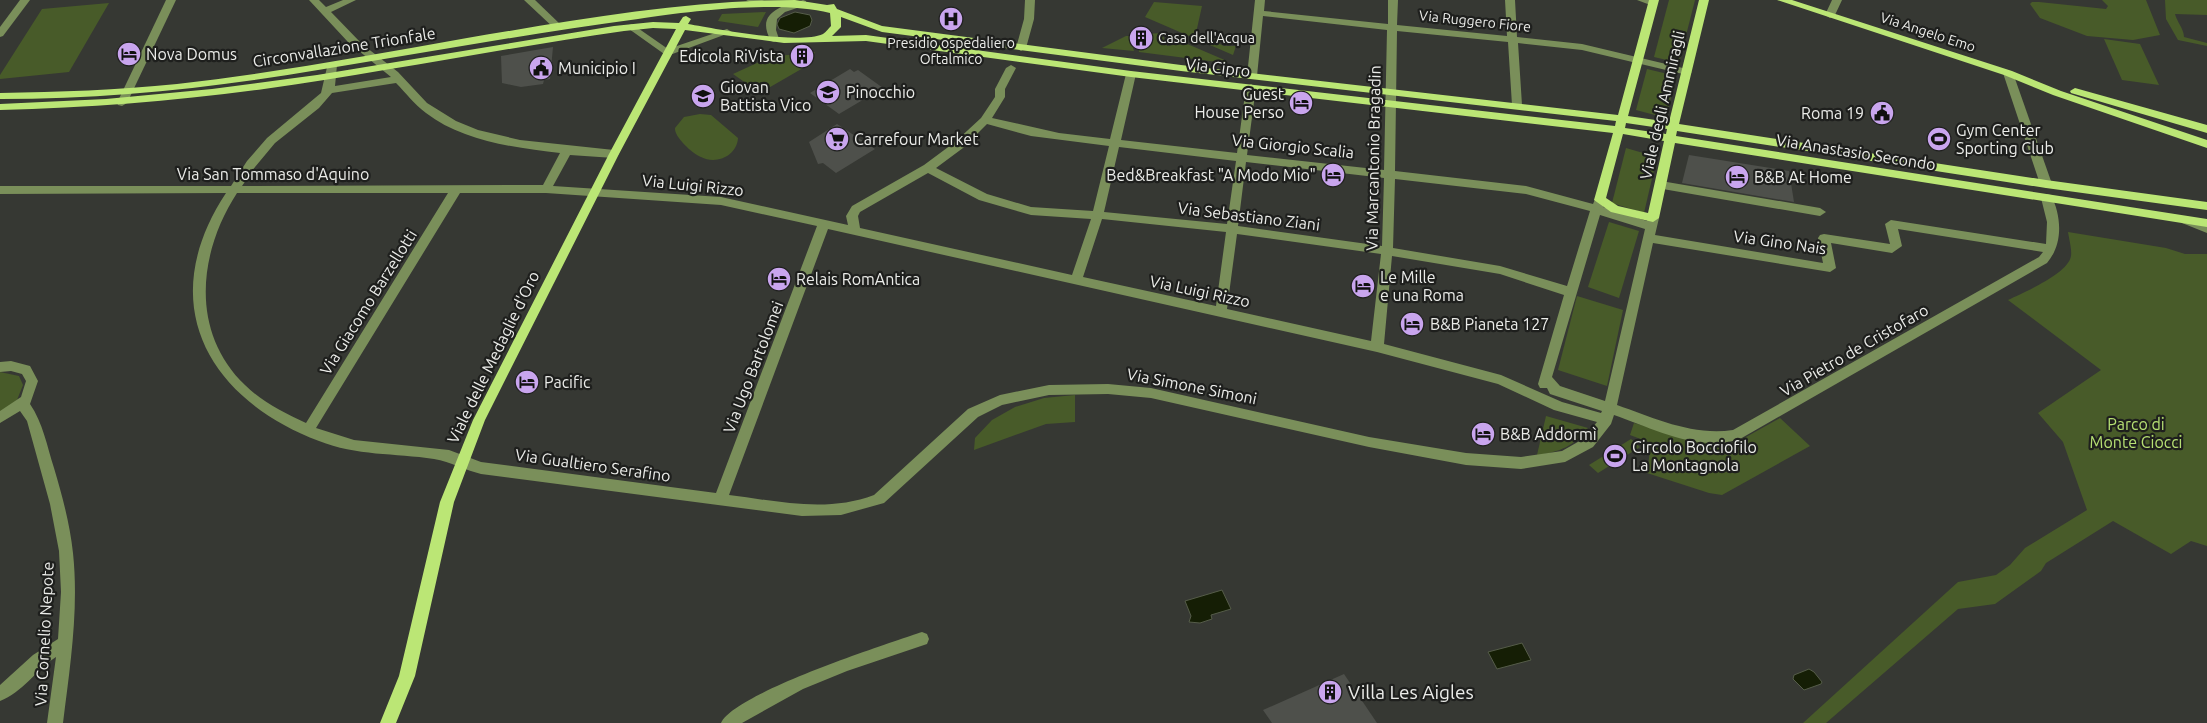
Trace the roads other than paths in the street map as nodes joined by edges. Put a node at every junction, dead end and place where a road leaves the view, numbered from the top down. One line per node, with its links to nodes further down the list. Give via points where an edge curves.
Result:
1 (25, 0): 23 (street)
2 (171, 0): 46 (street)
3 (314, 0): 19 (street)
4 (351, 0): 19 (street)
5 (529, 0): 24 (street)
6 (1030, 0): 33 (street, via 1029,19)
7 (1260, 0): 20 (street)
8 (1392, 0): 26 (street, Via Marcantonio Bragadin)
9 (1510, 0): 31 (street)
10 (1642, 0): 15 (street)
11 (1704, 0): 40 (main road, Viale degli Ammiragli)
12 (1782, 0): 21 (main road, Via Angelo Emo)
13 (1837, 0): 21 (street)
14 (755, 1): 16 (main road, Via Cipro); 17 (main road, Circonvallazione Trionfale)
15 (1654, 1): 36 (main road, Viale degli Ammiragli)
16 (803, 3): 18 (main road, Via Cipro); 30 (street, via 772,17 769,29)
17 (694, 5): 24 (main road, Circonvallazione Trionfale); 25 (main road, Viale delle Medaglie d'Oro)
18 (831, 5): 32 (main road, via 837,21 835,30); 33 (main road, Via Cipro, via 861,24 881,29)
19 (325, 11): 35 (street)
20 (1258, 13): 26 (street, Via Ruggero Fiore); 44 (street)
21 (1830, 15): 41 (main road, Via Angelo Emo)
22 (0, 18): 23 (street)
23 (12, 18): 29 (street)
24 (558, 26): 35 (main road, Circonvallazione Trionfale)
25 (682, 26): 27 (main road, Circonvallazione Trionfale); 28 (main road, Circonvallazione Trionfale); 34 (main road, Viale delle Medaglie d'Oro)
26 (1392, 26): 31 (street, Via Ruggero Fiore); 48 (street, Via Marcantonio Bragadin)
27 (632, 27): 34 (street); 37 (main road, Circonvallazione Trionfale)
28 (727, 32): 30 (main road, Via Cipro); 34 (street)
29 (0, 34)
30 (774, 39): 32 (main road, Via Cipro)
31 (1513, 39): 36 (street, Via Ruggero Fiore, via 1582,47); 50 (street)
32 (814, 40): 42 (main road, Via Cipro, via 866,38)
33 (1021, 48): 44 (main road, Via Cipro)
34 (667, 54): 61 (main road, Viale delle Medaglie d'Oro)
35 (375, 58): 37 (street); 39 (main road, Circonvallazione Trionfale)
36 (1637, 60): 40 (street, Via Ruggero Fiore); 52 (main road, Viale degli Ammiragli)
37 (386, 67): 39 (main road, Circonvallazione Trionfale); 43 (street)
38 (1010, 68): 53 (street, via 1000,89 1000,97)
39 (331, 70): 45 (street); 46 (main road, Circonvallazione Trionfale); 49 (main road, Circonvallazione Trionfale, via 197,95)
40 (1686, 72): 54 (main road, Viale degli Ammiragli)
41 (2008, 73): 55 (main road, Via Angelo Emo); 59 (main road, Via Angelo Emo); 65 (street)
42 (1131, 74): 44 (main road, Via Cipro); 58 (street)
43 (398, 78): 45 (street); 60 (street, via 424,107 449,121 486,135)
44 (1251, 82): 48 (main road, Via Cipro); 62 (street)
45 (328, 90): 69 (street, Via Gualtiero Serafino, via 267,145)
46 (127, 92): 47 (main road, Circonvallazione Trionfale); 49 (street)
47 (0, 96)
48 (1391, 96): 50 (main road, Via Cipro); 56 (main road, Via Cipro); 64 (street, Via Marcantonio Bragadin)
49 (122, 103): 51 (main road, Circonvallazione Trionfale)
50 (1517, 105): 52 (main road, Via Cipro)
51 (0, 107)
52 (1621, 118): 54 (main road, Via Anastasio Secondo); 56 (main road, Viale degli Ammiragli)
53 (986, 120): 58 (street, Via Giorgio Scalia, via 1043,134); 63 (street)
54 (1673, 128): 57 (main road, Viale degli Ammiragli); 65 (main road, Via Anastasio Secondo)
55 (2207, 129)
56 (1618, 130): 57 (main road, Via Anastasio Secondo); 73 (main road, Viale degli Ammiragli)
57 (1670, 139): 66 (main road, Viale degli Ammiragli); 72 (main road, Via Anastasio Secondo)
58 (1115, 141): 62 (street, Via Giorgio Scalia); 76 (street)
59 (2207, 144)
60 (567, 151): 61 (street); 67 (street)
61 (614, 154): 71 (main road, Viale delle Medaglie d'Oro)
62 (1241, 156): 64 (street, Via Giorgio Scalia); 83 (street)
63 (928, 168): 76 (street, Via Sebastiano Ziani, via 972,192 1010,207); 81 (street, via 858,207 852,216)
64 (1389, 173): 73 (street, Via Giorgio Scalia, via 1526,190); 85 (street, Via Marcantonio Bragadin)
65 (2046, 184): 74 (main road, Via Anastasio Secondo)
66 (1661, 185): 75 (street); 80 (main road, Viale degli Ammiragli)
67 (546, 189): 70 (street, Via San Tommaso d'Aquino); 71 (street, Via Luigi Rizzo)
68 (0, 190): 69 (street, Via San Tommaso d'Aquino)
69 (232, 190): 70 (street, Via San Tommaso d'Aquino); 96 (street, Via Gualtiero Serafino, via 208,238 199,270 199,304 207,337 242,392 281,420)
70 (456, 190): 96 (street, Via Giacomo Barzellotti)
71 (595, 192): 78 (street, Via Luigi Rizzo, via 721,201); 97 (main road, Viale delle Medaglie d'Oro, via 487,401)
72 (2047, 198): 77 (main road, Via Anastasio Secondo); 84 (street, via 2053,227)
73 (1598, 204): 80 (street, via 1604,213); 87 (street, Viale degli Ammiragli)
74 (2207, 206)
75 (1820, 212)
76 (1098, 215): 83 (street, Via Sebastiano Ziani); 86 (street)
77 (2184, 219): 79 (main road, Via Anastasio Secondo); 82 (street)
78 (820, 222): 81 (street, Via Luigi Rizzo); 98 (street, Via Ugo Bartolomei, via 816,246)
79 (2207, 223)
80 (1651, 228): 84 (street, Via Gino Nais, via 1830,268 1824,238 1892,249 1896,246 1892,224); 94 (street, Viale degli Ammiragli)
81 (854, 229): 86 (street, Via Luigi Rizzo)
82 (2207, 229)
83 (1233, 230): 85 (street, Via Sebastiano Ziani); 88 (street)
84 (2051, 249): 94 (street, Via Pietro de Cristofaro, via 2046,258 2036,265 1741,432 1700,438)
85 (1387, 251): 87 (street, Via Sebastiano Ziani, via 1500,270); 89 (street, Via Marcantonio Bragadin)
86 (1076, 280): 88 (street, Via Luigi Rizzo)
87 (1570, 292): 91 (street, Viale degli Ammiragli)
88 (1221, 312): 89 (street, Via Luigi Rizzo)
89 (1377, 347): 92 (street, Via Luigi Rizzo, via 1518,386)
90 (0, 367): 93 (street, via 22,368 29,372 31,389)
91 (1546, 378): 92 (street, Viale degli Ammiragli); 94 (street, via 1555,390)
92 (1540, 397): 94 (street, Via Luigi Rizzo, via 1559,406)
93 (22, 404): 95 (street); 100 (street, Via Cornelio Nepote, via 33,419 61,524 67,581)
94 (1608, 414): 98 (street, Via Simone Simoni, via 1592,440 1572,453 1536,462 1508,463 1369,442 1150,393 1084,388 1037,390 1000,400 973,413 887,492 862,506 840,511 816,511)
95 (0, 418)
96 (308, 431): 97 (street, Via Gualtiero Serafino, via 355,446 444,455)
97 (462, 461): 98 (street, Via Gualtiero Serafino, via 481,468); 103 (main road, Viale delle Medaglie d'Oro, via 442,519 407,676)
98 (721, 499)
99 (922, 639): 104 (street, via 818,676 765,700)
100 (63, 644): 101 (street, via 38,660); 102 (street, Via Cornelio Nepote)
101 (0, 694)
102 (55, 723)
103 (388, 723)
104 (728, 723)

